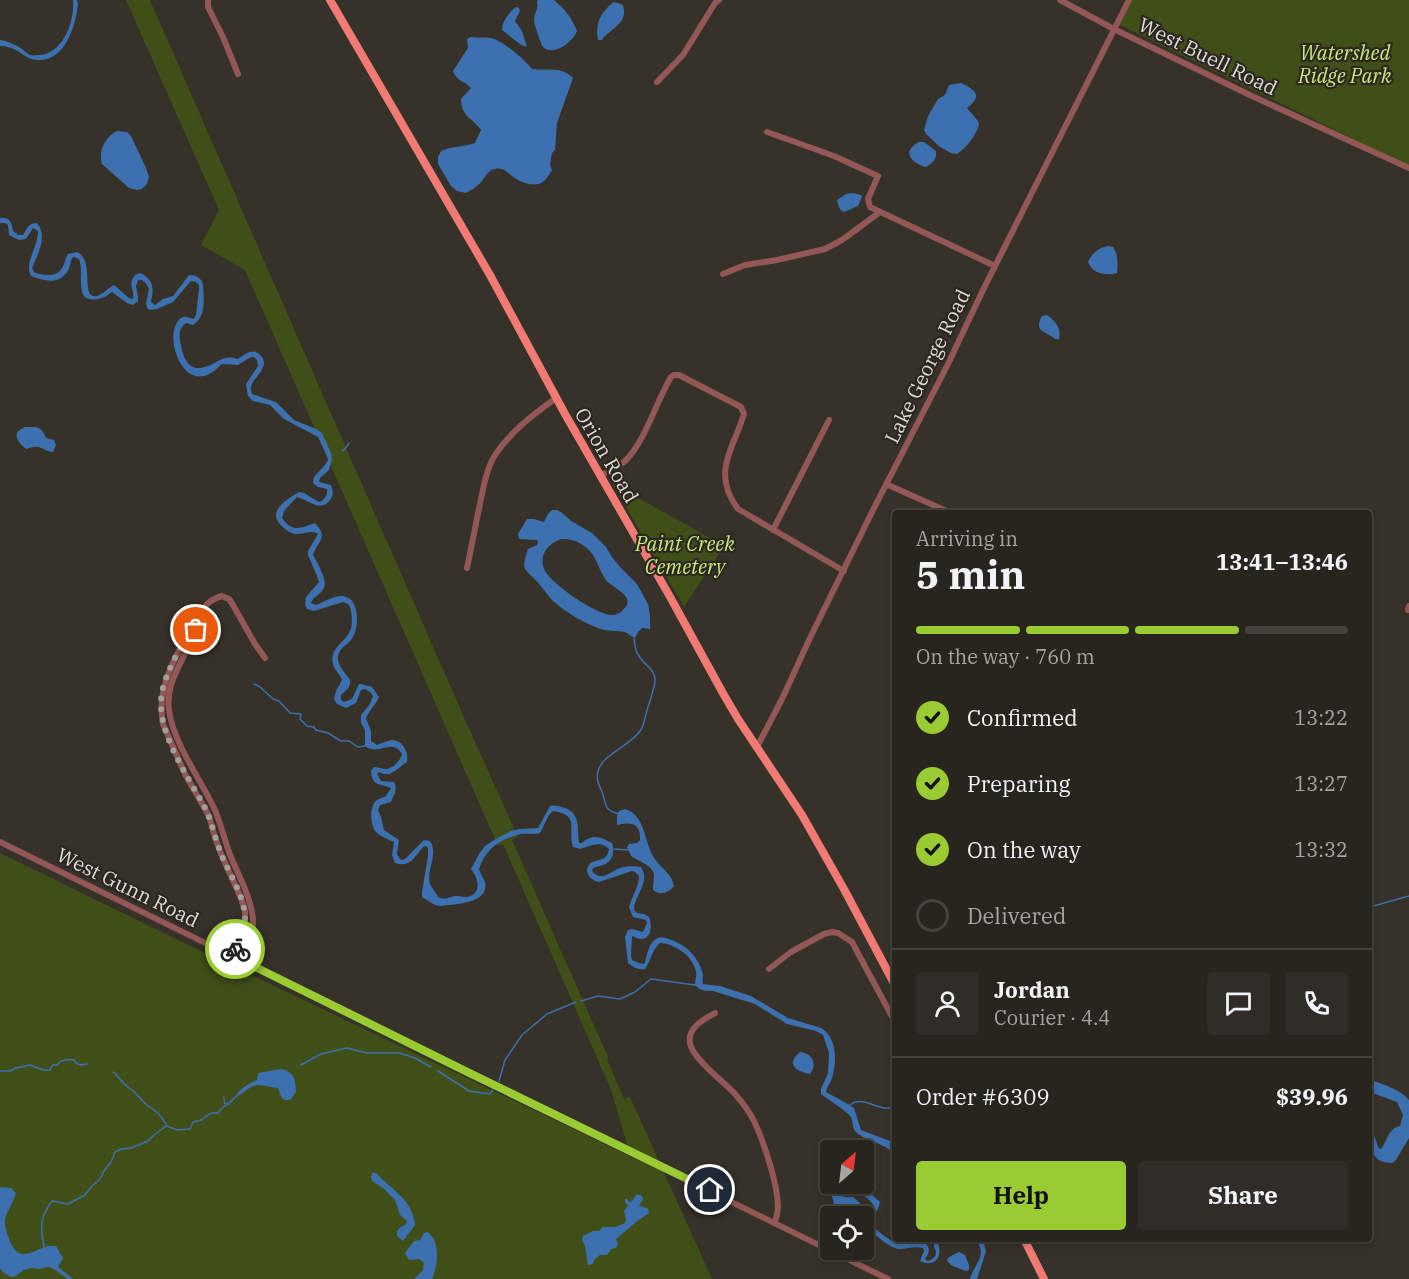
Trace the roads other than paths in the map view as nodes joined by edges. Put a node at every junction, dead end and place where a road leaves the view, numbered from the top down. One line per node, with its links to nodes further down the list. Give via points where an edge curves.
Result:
1 (208, 0): 7 (street)
2 (330, 0): 14 (main road, Orion Road, via 481,259)
3 (1059, 0): 6 (street, West Buell Road)
4 (1129, 0): 6 (street, Lake George Road)
5 (717, 1): 8 (street, via 683,55)
6 (1114, 29): 10 (street, West Buell Road); 12 (street, Lake George Road)
7 (238, 74)
8 (657, 82)
9 (767, 132): 11 (street, via 878,176 868,199 870,207)
10 (1409, 168)
11 (880, 212): 12 (street); 13 (street, via 825,249 745,265)
12 (995, 266): 17 (street, Lake George Road)
13 (723, 274)
14 (556, 398): 16 (main road, Orion Road); 20 (street, via 508,439 489,466)
15 (829, 420): 19 (street)
16 (600, 476): 19 (street, via 631,454 671,377 679,375 741,407 744,414 725,472 728,495 738,509); 26 (main road, Orion Road)
17 (886, 484): 18 (street); 21 (street, Lake George Road)
18 (944, 510)
19 (773, 530): 21 (street)
20 (467, 567)
21 (844, 571): 26 (street, Lake George Road)
22 (197, 620): 23 (street, via 209,601 222,596 229,599); 24 (street, via 171,685 168,708); 25 (street, via 163,686)
23 (265, 657)
24 (172, 724): 25 (street); 27 (street)
25 (164, 726): 28 (street)
26 (757, 747): 33 (main road, Orion Road, via 802,815)
27 (218, 820): 28 (street); 30 (street, via 247,889 252,911)
28 (211, 823): 30 (street, via 241,898)
29 (0, 842): 31 (street, West Gunn Road)
30 (248, 927): 31 (street, via 249,941)
31 (235, 957): 36 (street, West Gunn Road)
32 (769, 969): 35 (street, via 790,952 824,934 842,935 852,942)
33 (892, 979)
34 (715, 1012): 36 (street, via 694,1029 690,1045 753,1120 777,1192 778,1213)
35 (892, 1017)
36 (774, 1223): 38 (street, West Gunn Road)
37 (1026, 1242): 39 (main road)
38 (888, 1279)
39 (1044, 1279)

